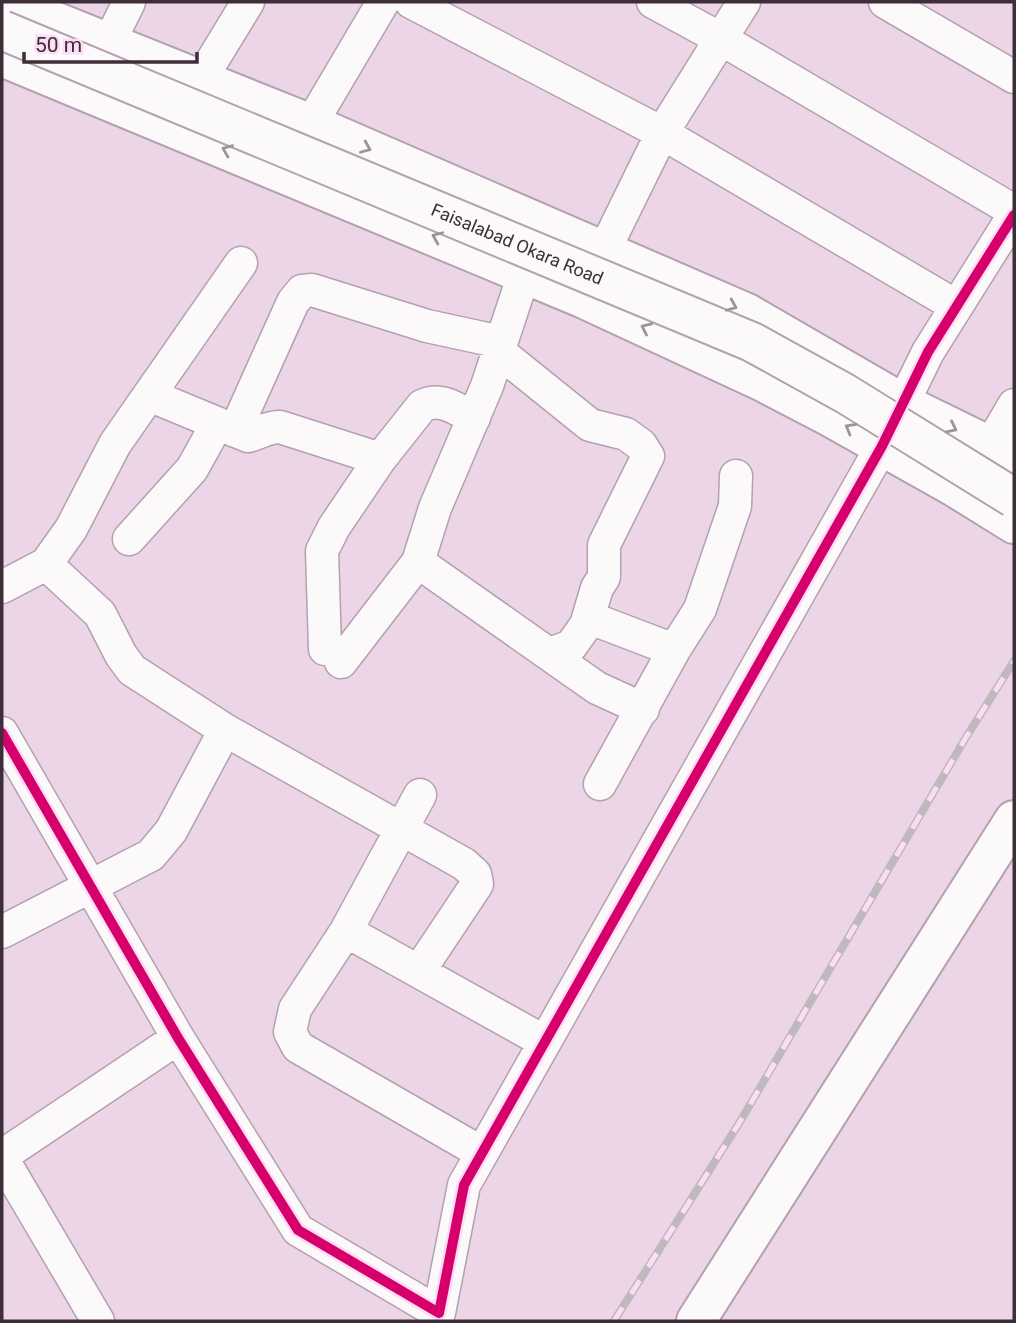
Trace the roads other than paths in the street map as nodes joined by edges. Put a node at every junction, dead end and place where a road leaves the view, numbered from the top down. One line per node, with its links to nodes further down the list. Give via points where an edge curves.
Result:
1 (8, 2): 11 (main road)
2 (129, 2): 11 (street)
3 (248, 2): 14 (street)
4 (383, 2): 15 (street)
5 (411, 2): 16 (street)
6 (653, 2): 10 (street)
7 (744, 2): 10 (street)
8 (885, 2): 13 (street)
9 (2, 30): 32 (main road, Faisalabad Okara Road, bridge, via 752,342)
10 (721, 39): 16 (street); 17 (street)
11 (109, 43): 14 (main road)
12 (2, 57): 20 (main road, one-way to 12)
13 (1014, 77)
14 (201, 79): 15 (main road)
15 (310, 124): 18 (main road, one-way to 18)
16 (662, 133): 18 (street); 21 (street)
17 (1014, 213): 21 (street)
18 (604, 251): 24 (main road, one-way to 24, via 747,313)
19 (241, 262): 23 (street)
20 (524, 274): 22 (street); 28 (main road, one-way to 20, via 763,382)
21 (956, 306): 24 (street)
22 (500, 346): 26 (street); 27 (street, via 312,290 302,291); 38 (street, via 590,425 626,433 648,456 604,545 604,577 591,604)
23 (149, 395): 27 (street); 36 (street, via 115,444 71,529)
24 (904, 404): 28 (street); 29 (main road, one-way to 29)
25 (1014, 405): 29 (street)
26 (474, 418): 30 (street, via 432,401 422,406); 35 (street, via 435,508)
27 (226, 428): 30 (street, via 248,436 280,427); 34 (street)
28 (882, 446): 33 (main road); 54 (street)
29 (1002, 454)
30 (380, 459): 35 (street, via 322,551 333,656)
31 (736, 477): 39 (street, via 735,506 700,609)
32 (1014, 498)
33 (1014, 524)
34 (129, 539)
35 (418, 562): 40 (street)
36 (47, 564): 37 (street); 42 (street, via 100,614 132,670)
37 (2, 587)
38 (590, 618): 39 (street); 40 (street, via 571,646)
39 (674, 650): 41 (street)
40 (550, 654): 41 (street, via 597,688)
41 (643, 709): 44 (street)
42 (225, 730): 47 (street); 49 (street, via 171,831 151,855)
43 (2, 733): 49 (street)
44 (600, 784)
45 (420, 795): 47 (street)
46 (1014, 820): 59 (main road)
47 (402, 829): 50 (street); 52 (street, via 464,864 475,874 477,884)
48 (1014, 859): 60 (main road)
49 (89, 886): 51 (street); 53 (street)
50 (346, 931): 52 (street); 55 (street, via 295,1009 290,1032 298,1047)
51 (2, 932)
52 (419, 971): 54 (street)
53 (178, 1038): 56 (street); 57 (street, via 298,1230)
54 (545, 1042): 55 (street)
55 (482, 1153): 57 (street, via 464,1185)
56 (2, 1157): 58 (street)
57 (437, 1317)
58 (98, 1321)
59 (696, 1321)
60 (722, 1321)

